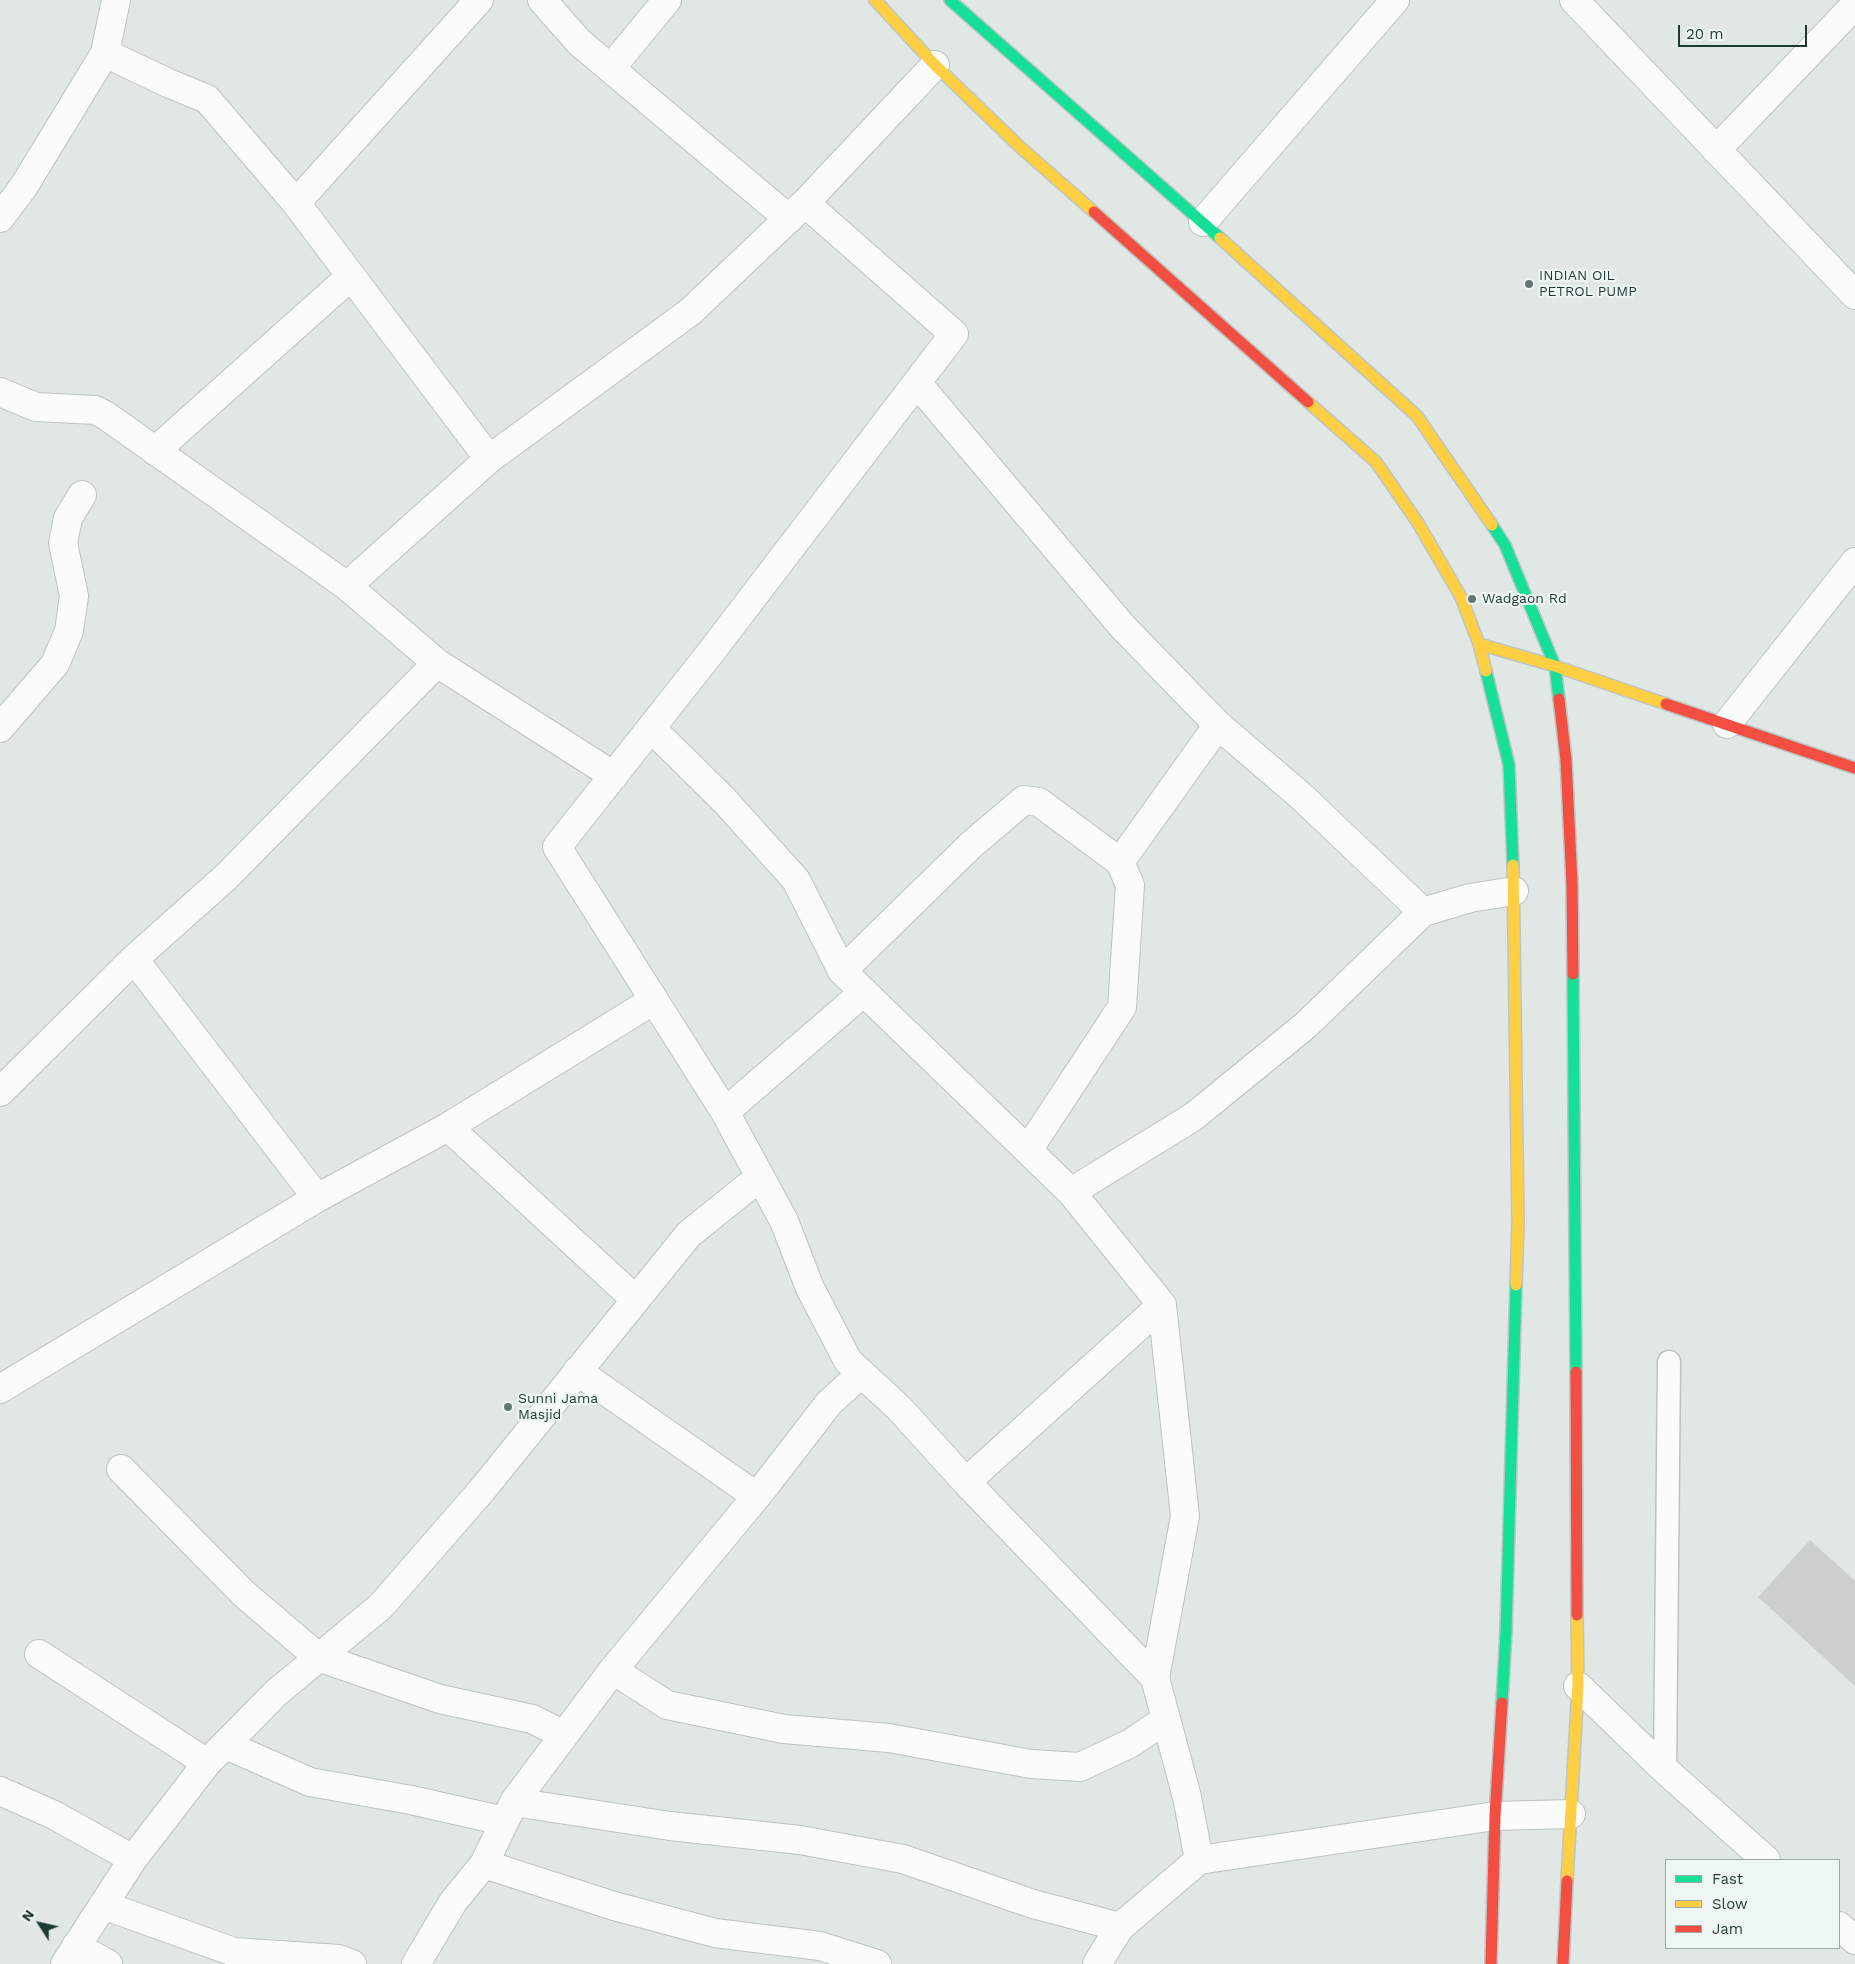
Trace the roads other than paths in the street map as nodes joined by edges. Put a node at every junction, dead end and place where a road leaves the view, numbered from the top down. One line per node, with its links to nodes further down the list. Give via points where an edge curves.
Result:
1 (116, 0): 10 (street)
2 (479, 0): 14 (street)
3 (542, 0): 12 (street, via 579,42)
4 (667, 0): 12 (street)
5 (875, 0): 11 (main road)
6 (950, 0): 17 (main road)
7 (1395, 0): 17 (street)
8 (1574, 0): 13 (street)
9 (1855, 5): 13 (street)
10 (105, 53): 14 (street, via 207,99); 16 (street, via 24,186)
11 (935, 65): 15 (street); 27 (main road, via 1020,147 1376,462 1418,523 1456,589)
12 (611, 68): 15 (street)
13 (1716, 150): 19 (street)
14 (296, 203): 18 (street)
15 (797, 211): 20 (street, via 954,334); 23 (street, via 690,312)
16 (0, 218)
17 (1203, 222): 29 (main road, via 1417,416 1505,545)
18 (351, 276): 22 (street); 23 (street)
19 (1855, 295)
20 (917, 383): 31 (street, via 1122,626); 33 (street)
21 (0, 392): 22 (street, via 36,406 94,410)
22 (155, 450): 26 (street)
23 (489, 459): 26 (street)
24 (82, 495): 32 (street, via 68,518 64,543 74,596 69,631 54,664)
25 (1855, 562): 30 (street)
26 (347, 586): 28 (street)
27 (1479, 644): 29 (main road); 37 (main road, via 1509,765)
28 (437, 663): 35 (street); 39 (street, via 226,877)
29 (1555, 666): 30 (main road); 63 (main road, via 1566,760 1572,884)
30 (1727, 724): 34 (main road)
31 (1218, 725): 36 (street); 38 (street, via 1302,796)
32 (0, 728)
33 (651, 728): 35 (street); 40 (street, via 724,800 796,880)
34 (1855, 768)
35 (614, 776): 42 (street, via 557,847)
36 (1120, 862): 40 (street, via 1040,802 1024,800 971,845); 46 (street, via 1130,884 1122,1007)
37 (1514, 891): 38 (street, via 1470,898); 71 (main road, via 1518,1222 1506,1631)
38 (1423, 912): 48 (street, via 1306,1025 1193,1117)
39 (134, 959): 43 (street); 49 (street)
40 (842, 971): 41 (street)
41 (864, 992): 44 (street); 46 (street)
42 (654, 1000): 44 (street); 45 (street)
43 (0, 1092)
44 (725, 1112): 47 (street)
45 (448, 1127): 49 (street); 50 (street)
46 (1028, 1150): 48 (street)
47 (760, 1177): 50 (street, via 689,1234); 54 (street, via 784,1221 810,1288 848,1361)
48 (1070, 1192): 51 (street)
49 (317, 1198): 55 (street)
50 (635, 1299): 53 (street)
51 (1162, 1305): 57 (street); 62 (street, via 1185,1516)
52 (1669, 1362): 67 (lane)
53 (577, 1371): 58 (street); 60 (street, via 482,1490 381,1606)
54 (861, 1374): 57 (street, via 899,1408); 58 (street, via 829,1403)
55 (0, 1389)
56 (121, 1469): 60 (street, via 244,1594)
57 (966, 1482): 62 (street)
58 (756, 1496): 61 (street)
59 (39, 1654): 66 (street)
60 (318, 1657): 65 (street, via 440,1699 532,1719); 66 (street, via 276,1693)
61 (613, 1670): 64 (street, via 667,1705 784,1729 890,1738 1031,1764 1080,1767 1131,1743); 65 (street)
62 (1155, 1678): 64 (street)
63 (1578, 1686): 67 (street); 70 (main road)
64 (1166, 1718): 74 (street, via 1187,1797)
65 (564, 1735): 69 (street)
66 (216, 1754): 69 (street, via 310,1782 411,1800); 72 (street)
67 (1665, 1770): 73 (street)
68 (0, 1791): 72 (street, via 54,1815)
69 (509, 1812): 75 (street); 77 (street, via 800,1840 903,1859 1033,1904)
70 (1571, 1814): 71 (street); 85 (main road)
71 (1495, 1816): 74 (street); 84 (main road)
72 (133, 1859): 76 (street)
73 (1765, 1859)
74 (1199, 1860): 77 (street)
75 (484, 1864): 79 (street, via 454,1902); 82 (street, via 614,1906 715,1933 820,1946)
76 (104, 1904): 78 (street); 81 (street, via 234,1952 339,1959)
77 (1120, 1926): 83 (street)
78 (71, 1955): 80 (street)
79 (419, 1963)
80 (108, 1964)
81 (352, 1964)
82 (877, 1964)
83 (1097, 1964)
84 (1491, 1964)
85 (1563, 1964)

